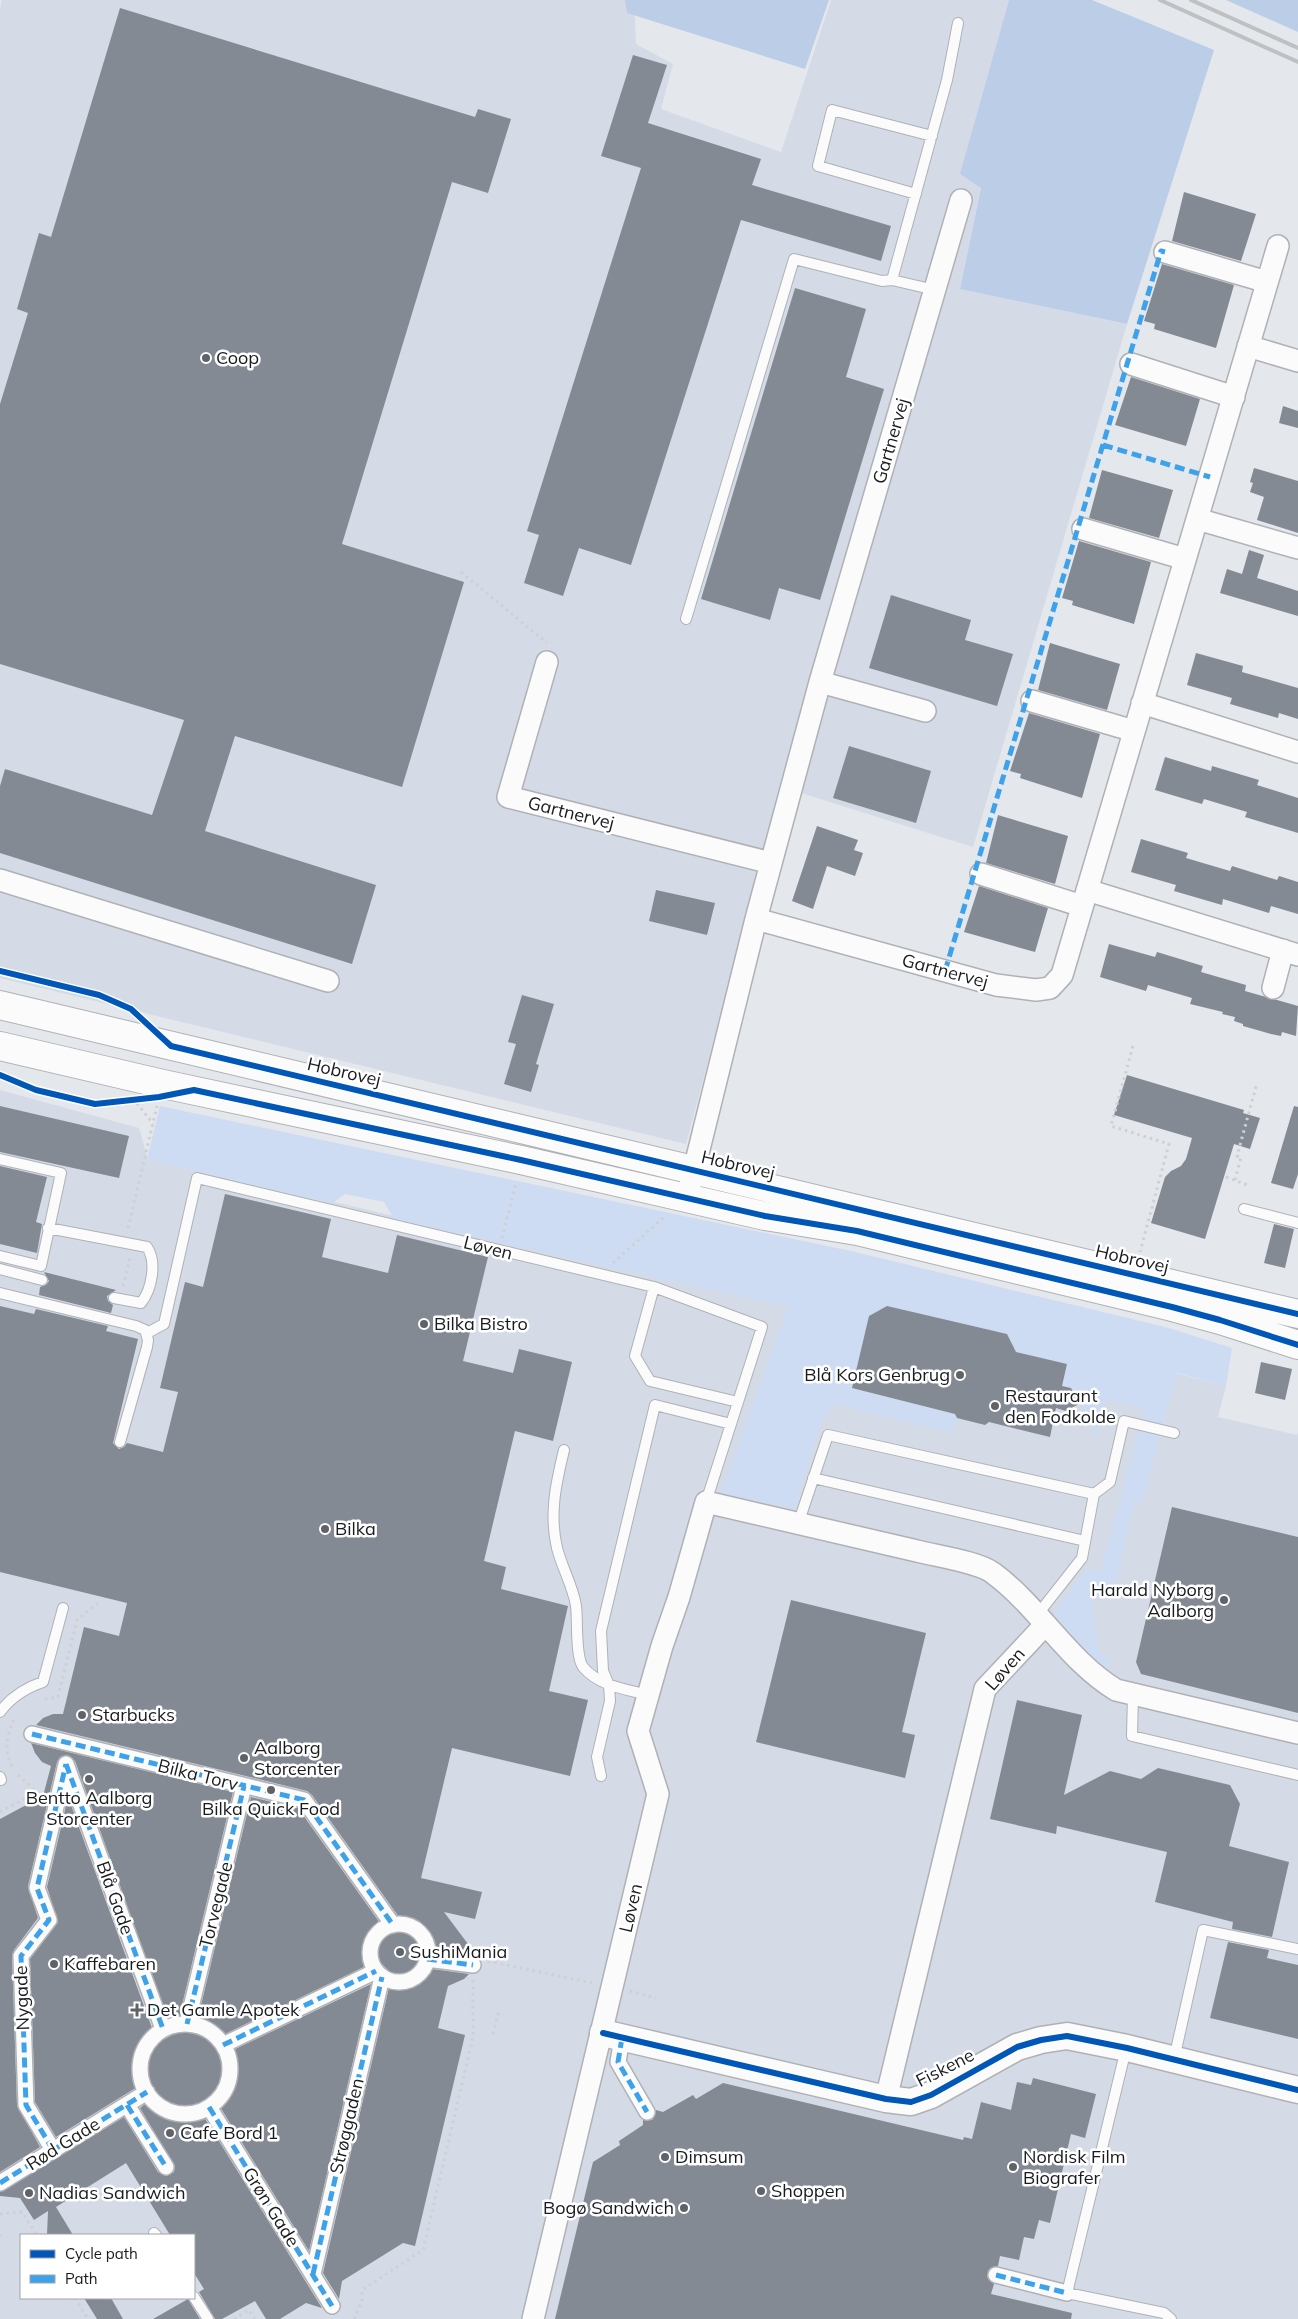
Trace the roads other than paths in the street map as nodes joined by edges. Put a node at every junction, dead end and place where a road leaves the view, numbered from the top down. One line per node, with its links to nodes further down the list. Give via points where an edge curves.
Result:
1 (958, 23): 2 (lane)
2 (932, 136): 3 (lane); 3 (lane, via 832,110 818,166)
3 (916, 194): 7 (lane)
4 (961, 200): 9 (street, Gartnervej)
5 (1278, 246): 8 (street, Gartnervej)
6 (1165, 252): 8 (street)
7 (892, 280): 9 (lane); 18 (lane, via 882,281 794,259)
8 (1267, 282): 10 (street, Gartnervej)
9 (935, 290): 20 (street, Gartnervej)
10 (1248, 346): 11 (street); 13 (street, Gartnervej)
11 (1298, 361)
12 (1131, 364): 13 (street)
13 (1234, 397): 14 (street, Gartnervej)
14 (1197, 519): 16 (street); 17 (street, Gartnervej)
15 (1083, 529): 17 (street)
16 (1298, 548)
17 (1185, 559): 22 (street, Gartnervej)
18 (686, 619)
19 (547, 662): 26 (street, Gartnervej, via 508,797)
20 (820, 682): 23 (street); 26 (street, Gartnervej)
21 (1032, 700): 24 (street)
22 (1142, 703): 24 (street, Gartnervej); 25 (street)
23 (925, 711)
24 (1134, 731): 29 (street, Gartnervej)
25 (1298, 752)
26 (771, 863): 30 (street, Gartnervej)
27 (981, 874): 29 (street)
28 (0, 880): 32 (street)
29 (1084, 898): 30 (street, Gartnervej, via 1062,976 1050,988 1036,990 996,985); 31 (street)
30 (756, 919): 37 (street, Gartnervej)
31 (1291, 952): 33 (street)
32 (328, 981)
33 (1273, 988)
34 (0, 1005): 37 (main road, Hobrovej)
35 (0, 1046): 38 (main road, Hobrovej, via 161,1091 522,1160)
36 (0, 1159): 41 (lane, via 61,1173)
37 (695, 1170): 38 (street, Gartnervej); 48 (main road, Hobrovej)
38 (687, 1198): 50 (main road, Hobrovej, via 857,1232 1126,1295)
39 (1244, 1209): 40 (lane)
40 (1298, 1223)
41 (48, 1228): 42 (lane, via 41,1266); 47 (lane, via 147,1247 153,1255 153,1262 146,1297 141,1304)
42 (0, 1256)
43 (0, 1269): 44 (lane)
44 (42, 1280)
45 (654, 1287): 49 (lane, Løven, via 197,1178 164,1324); 51 (lane, via 635,1356 650,1381); 51 (lane, Løven, via 762,1327)
46 (0, 1293): 49 (lane, via 136,1326)
47 (114, 1298)
48 (1298, 1314)
49 (147, 1333): 54 (lane, via 147,1346)
50 (1298, 1345)
51 (738, 1402): 52 (lane, Løven)
52 (731, 1424): 58 (lane, Løven); 63 (lane, via 655,1405 601,1631 603,1671)
53 (1174, 1433): 57 (lane, via 1124,1421 1110,1482)
54 (120, 1442)
55 (564, 1450): 63 (lane, via 553,1501 557,1547 576,1608 581,1664 592,1677)
56 (813, 1478): 57 (lane, via 828,1435); 59 (lane); 60 (lane)
57 (1094, 1494): 60 (lane)
58 (706, 1502): 59 (street); 65 (street, Løven)
59 (798, 1524): 62 (street, via 992,1572)
60 (1085, 1541): 62 (lane, via 1082,1558)
61 (63, 1608): 66 (lane, via 43,1682 8,1700)
62 (1041, 1620): 64 (street, via 1095,1677 1116,1690); 86 (street, Løven, via 985,1689)
63 (610, 1685): 65 (lane); 71 (lane, via 610,1701 597,1757)
64 (1133, 1694): 67 (street); 70 (lane, via 1132,1736)
65 (648, 1695): 80 (street, Løven, via 638,1731 658,1794 608,1986)
66 (0, 1712)
67 (1298, 1733)
68 (32, 1734): 72 (street, Bilka Torv)
69 (66, 1764): 79 (street, Blå Gade, via 163,2029); 90 (street, Nygade, via 37,1888 49,1920 21,1956 26,2105)
70 (1298, 1775)
71 (601, 1776)
72 (244, 1786): 73 (street, Bilka Torv, via 304,1800); 78 (street, Torvegade)
73 (393, 1925): 75 (street, via 402,1924 419,1932 425,1940); 77 (street, via 376,1935 371,1944 371,1963)
74 (1298, 1949): 83 (lane, via 1203,1930)
75 (427, 1959): 76 (street); 77 (street, via 424,1968 410,1980 391,1981)
76 (473, 1965)
77 (379, 1974): 81 (street); 93 (street, Strøggaden)
78 (187, 2024): 79 (street); 81 (street, via 214,2034)
79 (161, 2031): 85 (street, via 151,2040 141,2065)
80 (612, 2035): 86 (street, Fiskene); 89 (street, via 618,2062); 99 (street, Løven)
81 (223, 2045): 88 (street, via 229,2058 227,2086)
82 (1127, 2048): 83 (street, Fiskene); 86 (street, Fiskene, via 1067,2036 1041,2040 1017,2047 930,2095 911,2102); 95 (lane)
83 (1174, 2060): 84 (street, Fiskene)
84 (1298, 2090)
85 (147, 2092): 87 (street, Rød Gade); 88 (street, via 168,2111 196,2113)
86 (886, 2099)
87 (127, 2104): 90 (street, Rød Gade); 91 (street)
88 (209, 2107): 93 (street, Grøn Gade)
89 (648, 2112)
90 (53, 2150): 92 (street, Rød Gade)
91 (166, 2167)
92 (0, 2183)
93 (313, 2274): 97 (street, Grøn Gade)
94 (996, 2275): 95 (street)
95 (1067, 2293): 100 (lane, via 1164,2313)
96 (195, 2299): 98 (lane)
97 (332, 2306)
98 (208, 2319)
99 (533, 2319)
100 (1171, 2319)

